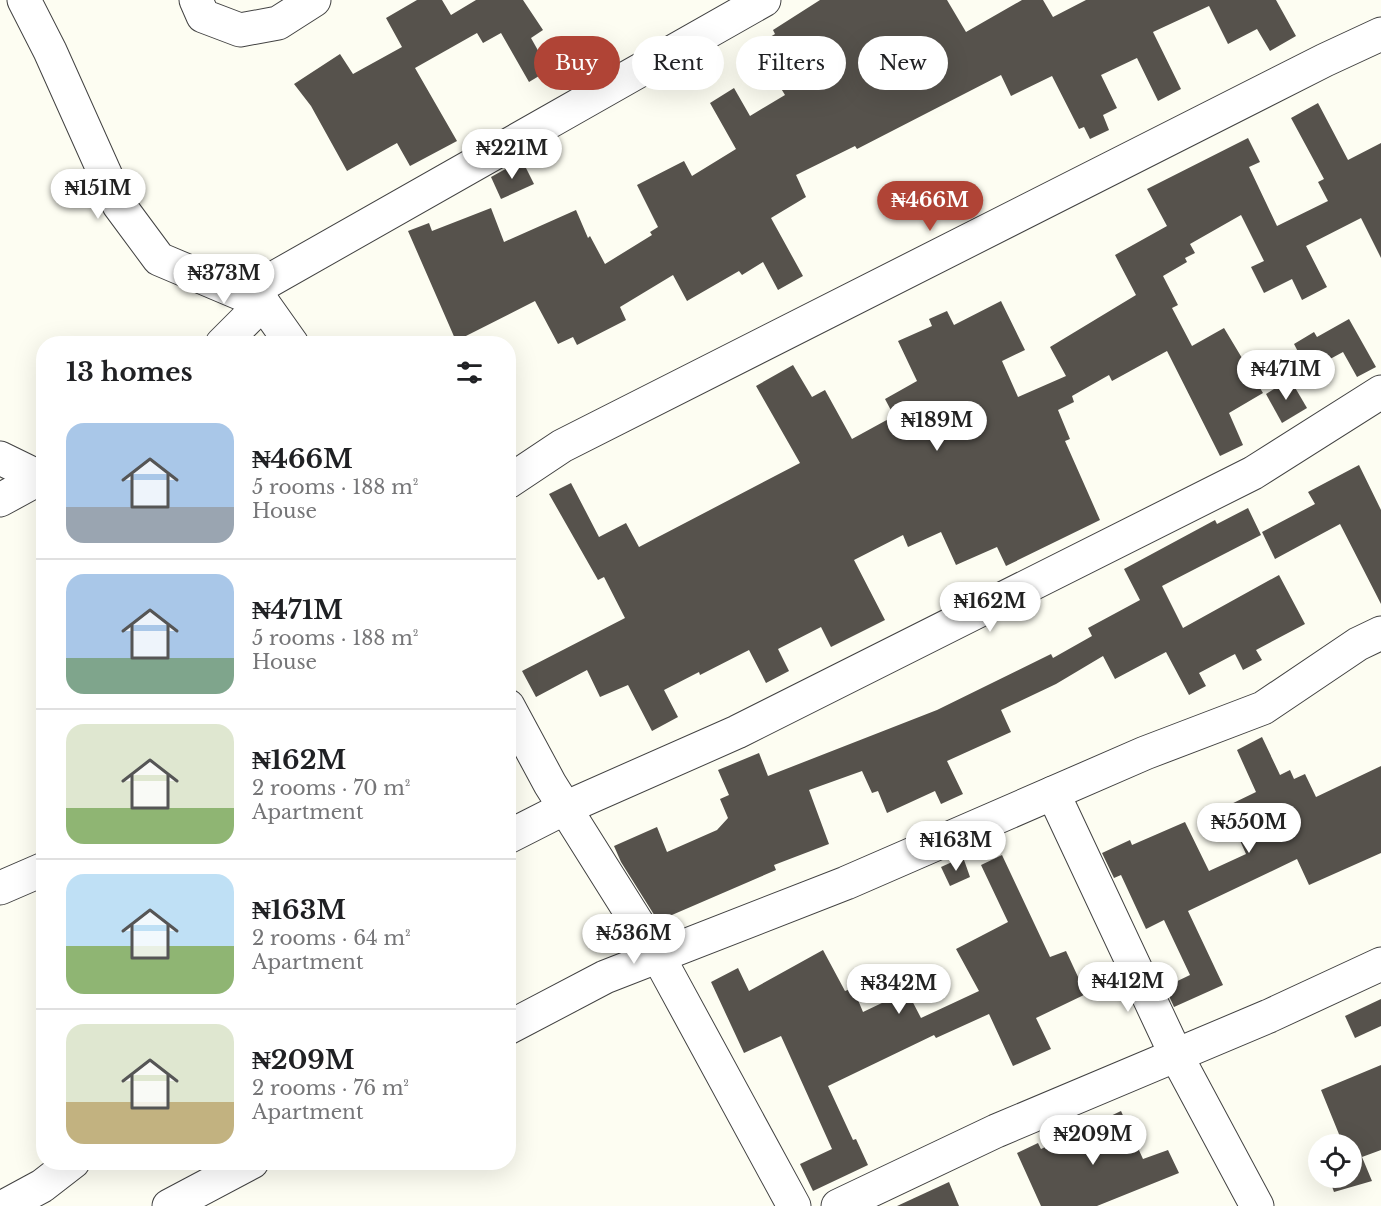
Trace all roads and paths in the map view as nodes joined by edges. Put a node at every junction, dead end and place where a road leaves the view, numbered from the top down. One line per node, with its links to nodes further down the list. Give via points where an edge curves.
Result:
1 (24, 0): 6 (street, via 119,206 159,259)
2 (196, 0): 3 (street, via 203,16 240,30 278,23)
3 (314, 0)
4 (764, 0): 6 (street)
5 (1381, 34): 12 (street, via 562,446)
6 (253, 299): 7 (street); 8 (street)
7 (228, 336)
8 (285, 336)
9 (1381, 392): 18 (street, via 1253,473 737,732)
10 (0, 458): 11 (street)
11 (36, 476)
12 (516, 477)
13 (36, 482): 14 (street)
14 (0, 500)
15 (1381, 633): 17 (street, via 1358,644 1263,708)
16 (516, 720): 18 (street)
17 (1053, 793): 22 (street, via 846,883); 25 (street)
18 (565, 807): 19 (street); 22 (street)
19 (516, 833)
20 (36, 872): 21 (street)
21 (0, 888)
22 (658, 956): 24 (street, via 605,977); 30 (street)
23 (1381, 964): 25 (street)
24 (516, 1024)
25 (1176, 1055): 31 (street, via 996,1131); 32 (street)
26 (63, 1170): 28 (street)
27 (237, 1170): 29 (street)
28 (5, 1206)
29 (169, 1206)
30 (794, 1206)
31 (838, 1206)
32 (1257, 1206)

